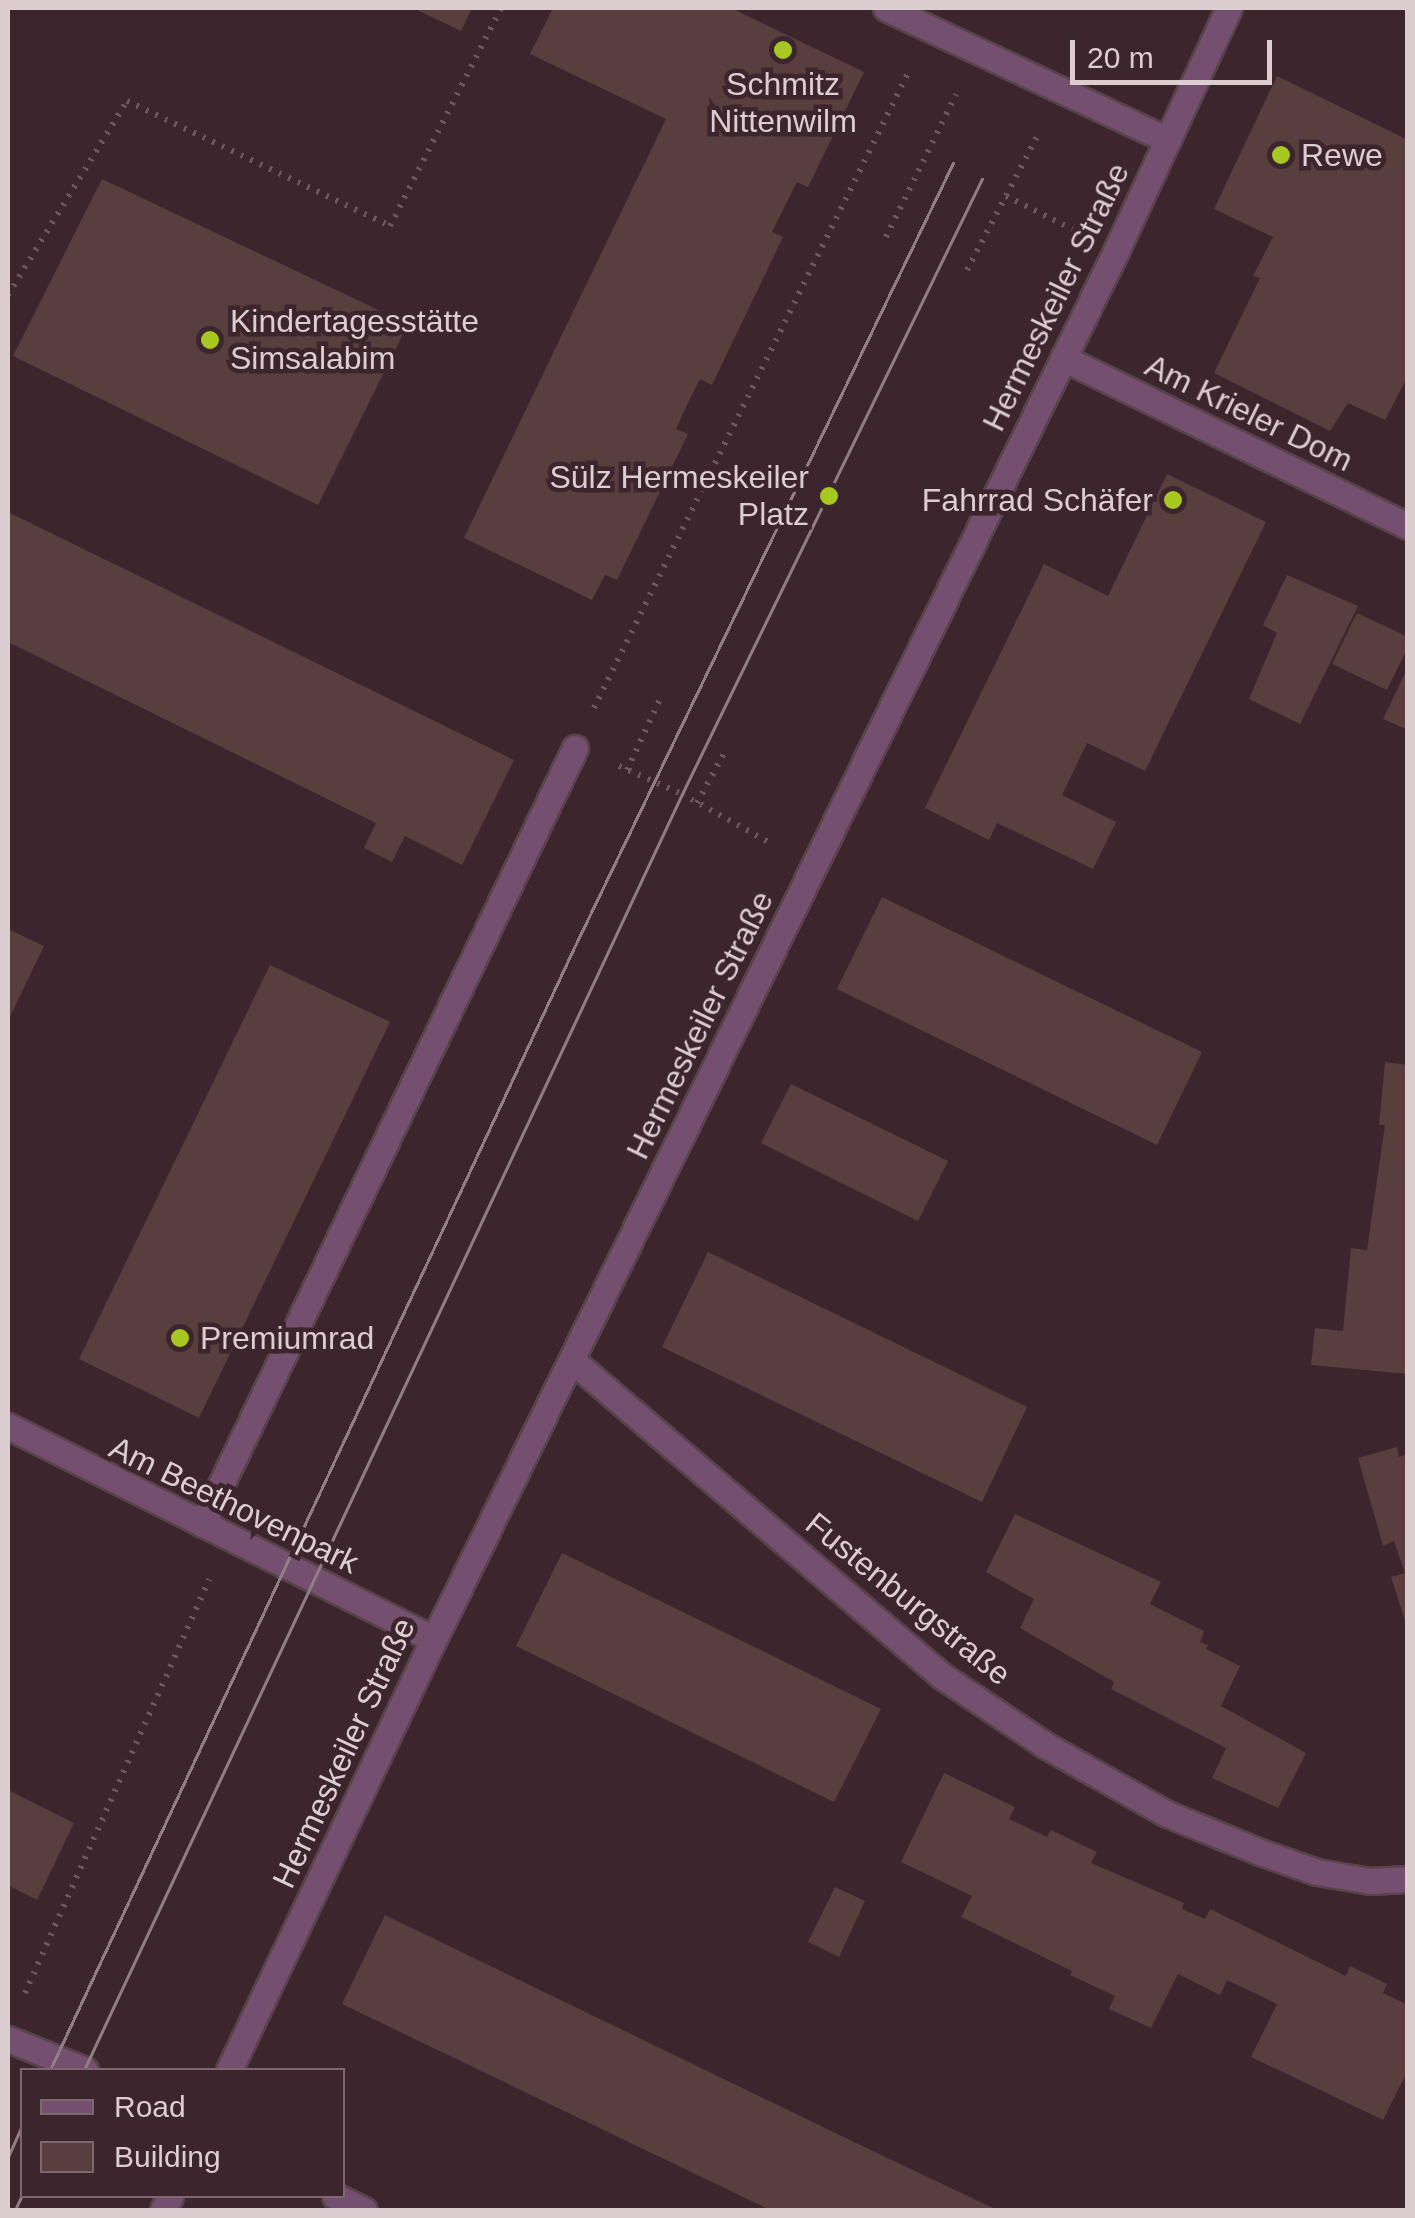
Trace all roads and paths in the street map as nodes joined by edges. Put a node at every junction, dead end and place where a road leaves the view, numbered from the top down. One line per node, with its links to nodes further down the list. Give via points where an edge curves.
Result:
1 (501, 8): 12 (path, via 390,226 127,101)
2 (886, 8): 4 (street)
3 (1229, 8): 7 (street, Hermeskeiler Straße)
4 (929, 30): 5 (street); 16 (path)
5 (976, 52): 6 (street); 9 (path)
6 (1060, 92): 7 (street); 8 (path)
7 (1168, 140): 10 (street, Hermeskeiler Straße)
8 (1006, 196): 10 (path); 11 (path)
9 (886, 236)
10 (1116, 251): 13 (street, Hermeskeiler Straße)
11 (967, 270)
12 (8, 296)
13 (1062, 358): 14 (street, Am Krieler Dom); 19 (street, Hermeskeiler Straße)
14 (1408, 526)
15 (661, 697): 18 (path, via 627,770)
16 (574, 748): 22 (street)
17 (727, 748): 18 (path)
18 (696, 803): 19 (path)
19 (813, 866): 20 (street, Hermeskeiler Straße)
20 (573, 1361): 24 (street, Hermeskeiler Straße); 25 (street, Fustenburgstraße, via 942,1676 1045,1744 1166,1813 1260,1852 1317,1872)
21 (8, 1426): 22 (street, Am Beethovenpark)
22 (202, 1524): 23 (street, Am Beethovenpark)
23 (228, 1537): 24 (street, Am Beethovenpark); 26 (path)
24 (434, 1639): 29 (street, Hermeskeiler Straße)
25 (1408, 1880)
26 (23, 1998)
27 (8, 2040): 28 (street)
28 (80, 2068)
29 (230, 2068)
30 (340, 2198): 31 (street)
31 (364, 2210)

